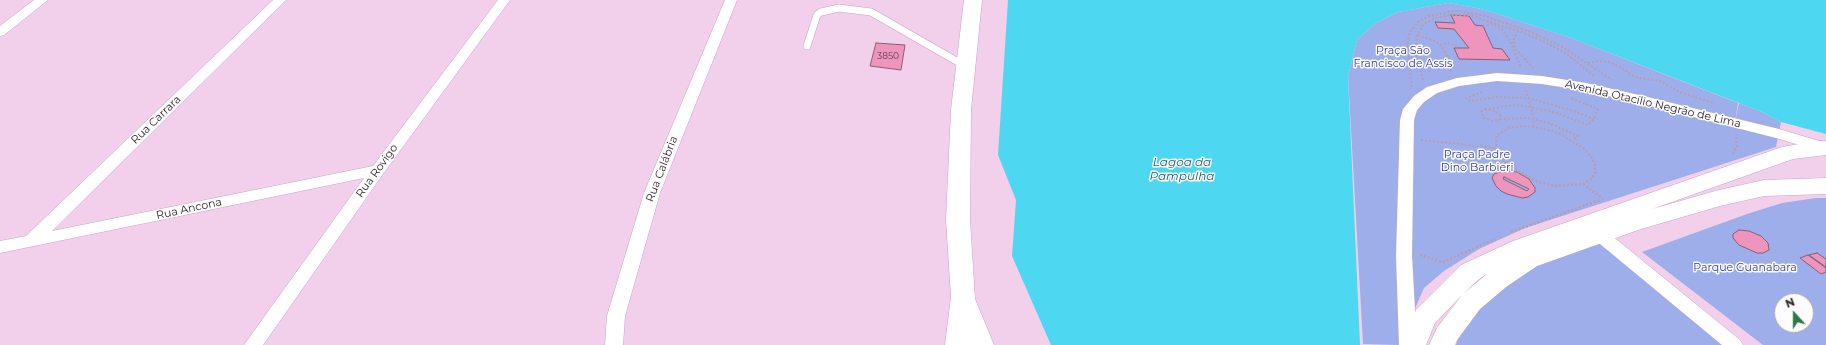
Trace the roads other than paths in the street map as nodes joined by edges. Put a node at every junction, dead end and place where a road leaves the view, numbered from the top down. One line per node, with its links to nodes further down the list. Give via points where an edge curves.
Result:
1 (42, 0): 6 (street)
2 (280, 0): 15 (street, Rua Carrara)
3 (504, 0): 10 (street, Rua Rovigo)
4 (731, 0): 19 (street, Rua Calábria, via 652,192 616,316)
5 (973, 0): 8 (street)
6 (0, 32)
7 (807, 46): 8 (lane, via 817,15 821,12 839,8 871,12)
8 (966, 67): 17 (street, via 961,110 958,220)
9 (1821, 151): 22 (street, Avenida Otacílio Negrão de Lima, via 1779,134 1639,99 1542,80 1528,84 1497,77 1456,82 1432,90 1410,109 1407,120 1404,251); 23 (street, Avenida Otacílio Negrão de Lima, via 1782,155 1521,247 1470,272 1425,317)
10 (378, 170): 15 (street, Rua Ancona); 18 (street, Rua Rovigo)
11 (1826, 174): 13 (street)
12 (1826, 186): 13 (street)
13 (1764, 188): 14 (street, via 1640,221)
14 (1600, 235): 24 (street, via 1528,260 1497,280 1471,302 1446,335); 25 (street)
15 (31, 241): 16 (street, Rua Ancona)
16 (0, 247)
17 (963, 297): 20 (street); 21 (street)
18 (253, 345)
19 (614, 345)
20 (958, 345)
21 (981, 345)
22 (1408, 345)
23 (1412, 345)
24 (1442, 345)
25 (1734, 345)

